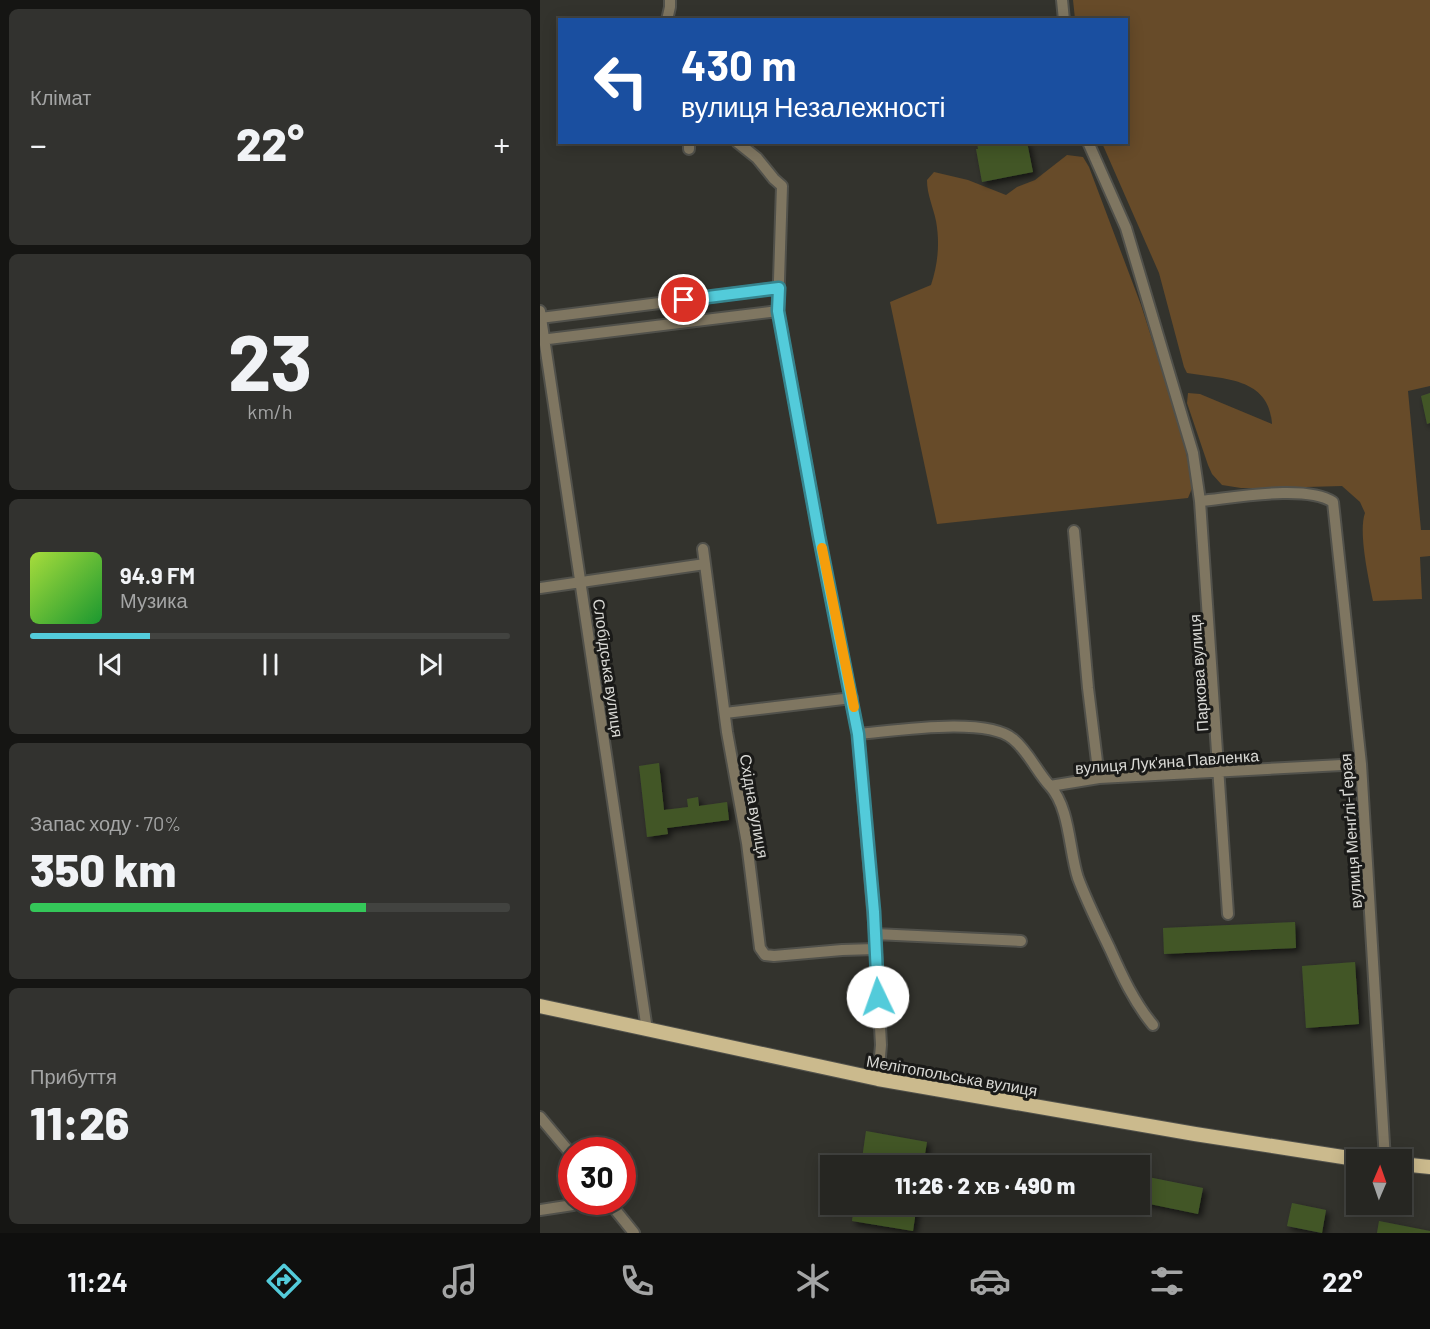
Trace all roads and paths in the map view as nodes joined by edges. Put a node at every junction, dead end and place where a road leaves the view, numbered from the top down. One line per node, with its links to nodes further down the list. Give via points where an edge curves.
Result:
1 (670, 0): 3 (street)
2 (1062, 0): 4 (street)
3 (668, 18)
4 (1064, 18)
5 (740, 144): 7 (street, via 782,186)
6 (1089, 144): 11 (street, Паркова вулиця, via 1129,239 1193,453)
7 (779, 288): 8 (street); 9 (street)
8 (778, 311): 10 (street); 17 (street)
9 (540, 315): 10 (street, Слобідська вулиця)
10 (542, 340): 15 (street, Слобідська вулиця)
11 (1200, 501): 20 (street, вулиця Менґлі-Ґерая, via 1294,493 1324,496 1333,502); 21 (street, Паркова вулиця)
12 (1074, 531): 22 (street)
13 (703, 549): 14 (street, Східна вулиця)
14 (705, 564): 15 (street); 18 (street, Східна вулиця)
15 (581, 581): 16 (street); 30 (street, Слобідська вулиця)
16 (540, 588)
17 (852, 698): 18 (street); 19 (street)
18 (725, 713): 27 (street, Східна вулиця, via 760,948 765,955 774,956)
19 (858, 734): 23 (street, via 995,729 1012,737); 25 (street)
20 (1361, 764): 21 (street, вулиця Лук'яна Павленка); 34 (street, вулиця Менґлі-Ґерая)
21 (1220, 773): 22 (street, вулиця Лук'яна Павленка); 24 (street, Паркова вулиця)
22 (1099, 778): 23 (street, вулиця Лук'яна Павленка)
23 (1050, 786): 29 (street, via 1058,798 1077,877 1141,1010)
24 (1228, 914)
25 (875, 934): 26 (street); 27 (street)
26 (1021, 941)
27 (876, 949): 31 (street, via 881,1045)
28 (540, 1006): 30 (main road, Мелітопольська вулиця)
29 (1153, 1025)
30 (647, 1030): 31 (main road, Мелітопольська вулиця)
31 (878, 1079): 35 (main road, Мелітопольська вулиця)
32 (540, 1117): 33 (street)
33 (558, 1138)
34 (1384, 1149)
35 (1346, 1158)
36 (1412, 1165): 37 (main road)
37 (1430, 1167)
38 (558, 1207): 39 (street)
39 (540, 1210)
40 (619, 1215): 41 (street)
41 (634, 1233)

